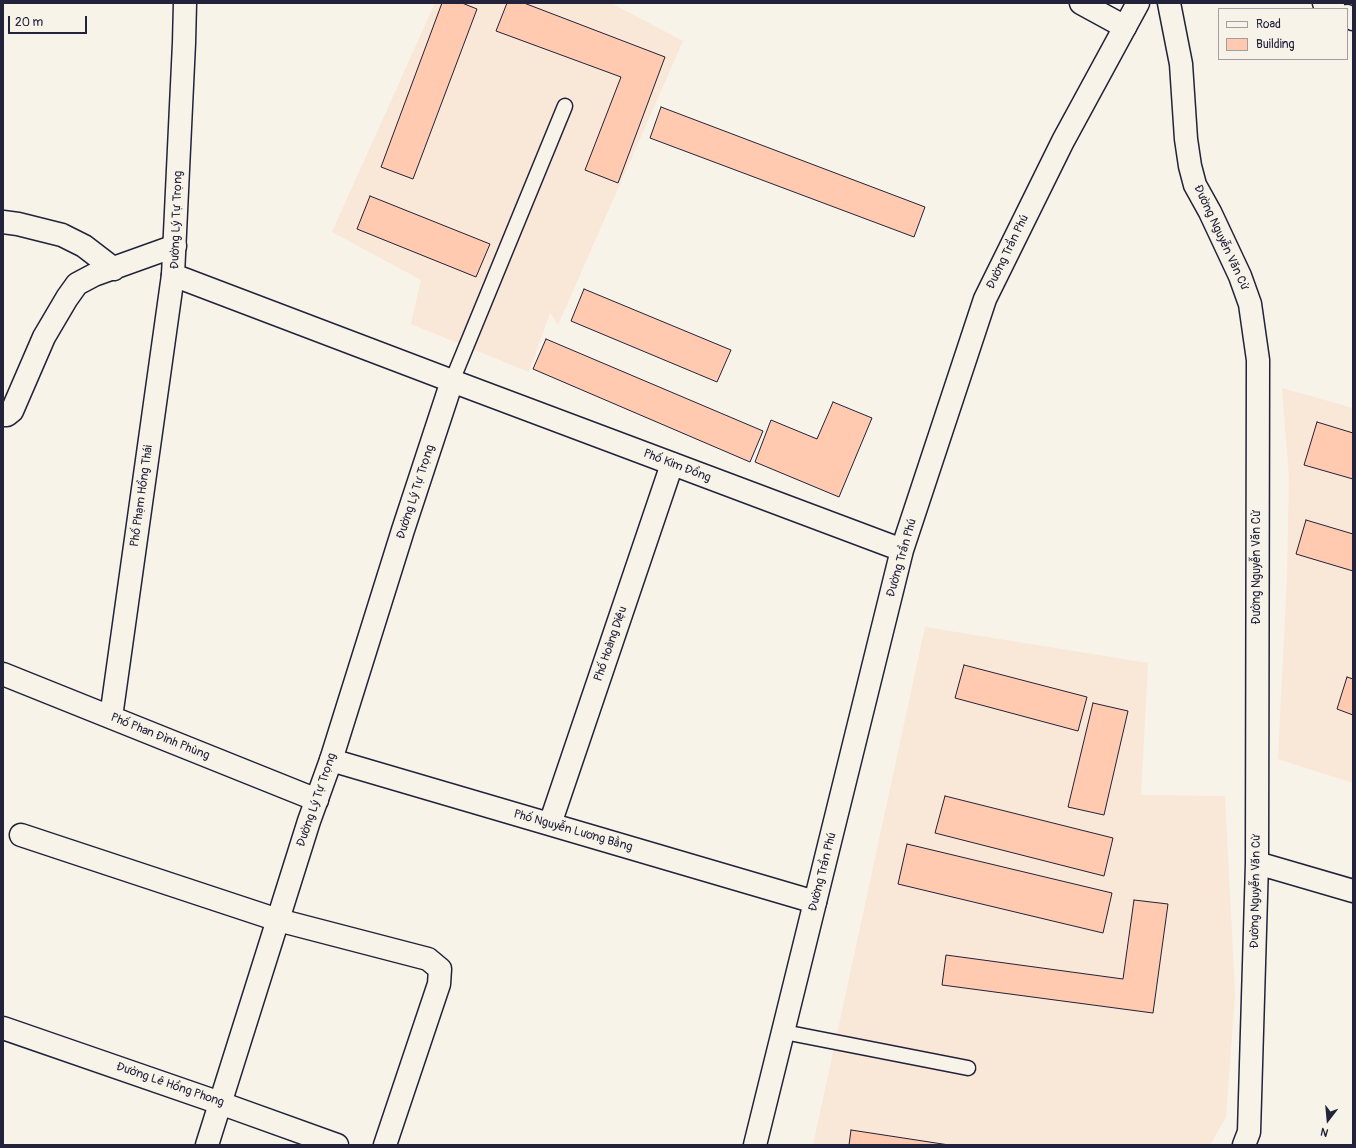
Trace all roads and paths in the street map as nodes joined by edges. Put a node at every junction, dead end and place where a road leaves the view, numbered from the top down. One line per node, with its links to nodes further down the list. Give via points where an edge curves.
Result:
1 (185, 3): 8 (street, Đường Lý Tự Trọng)
2 (1081, 3): 5 (street)
3 (1138, 3): 5 (street, Đường Trần Phú)
4 (1169, 3): 21 (street, Đường Nguyễn Văn Cừ, via 1181,64 1190,166 1196,185 1240,276 1250,304 1258,360)
5 (1125, 27): 14 (street, Đường Trần Phú, via 1062,141 985,299)
6 (565, 106): 11 (lane)
7 (3, 222): 9 (street, via 62,235 84,246)
8 (175, 246): 9 (street); 10 (street, Đường Lý Tự Trọng)
9 (114, 269): 12 (street, via 77,284 66,298 44,337 12,411)
10 (173, 275): 11 (street, Đường Lý Tự Trọng); 16 (street, Phố Phạm Hồng Thái)
11 (452, 381): 13 (street, Phố Kim Đồng); 17 (street, Đường Lý Tự Trọng)
12 (3, 415)
13 (672, 464): 14 (street, Phố Kim Đồng); 19 (street, Phố Hoàng Diệu)
14 (902, 550): 23 (street, Đường Trần Phú)
15 (3, 674): 16 (street, Phố Phan Đình Phùng)
16 (111, 717): 18 (street, Phố Phan Đình Phùng)
17 (331, 760): 18 (street, Đường Lý Tự Trọng); 19 (street, Phố Nguyễn Lương Bằng)
18 (317, 800): 24 (street, Đường Lý Tự Trọng)
19 (550, 824): 23 (street, Phố Nguyễn Lương Bằng)
20 (21, 836): 24 (street)
21 (1257, 863): 22 (street); 33 (street, Đường Nguyễn Văn Cừ, via 1249,1132)
22 (1353, 891)
23 (815, 902): 26 (street, Đường Trần Phú)
24 (278, 920): 28 (street, Đường Lý Tự Trọng); 31 (street, via 428,959 440,969 439,984)
25 (3, 1028): 28 (street, Đường Lê Hồng Phong)
26 (784, 1032): 27 (lane); 32 (street, Đường Trần Phú)
27 (968, 1068)
28 (220, 1102): 29 (street, Đường Lý Tự Trọng); 30 (street, Đường Lê Hồng Phong)
29 (207, 1145)
30 (337, 1145)
31 (385, 1145)
32 (755, 1145)
33 (1244, 1145)

